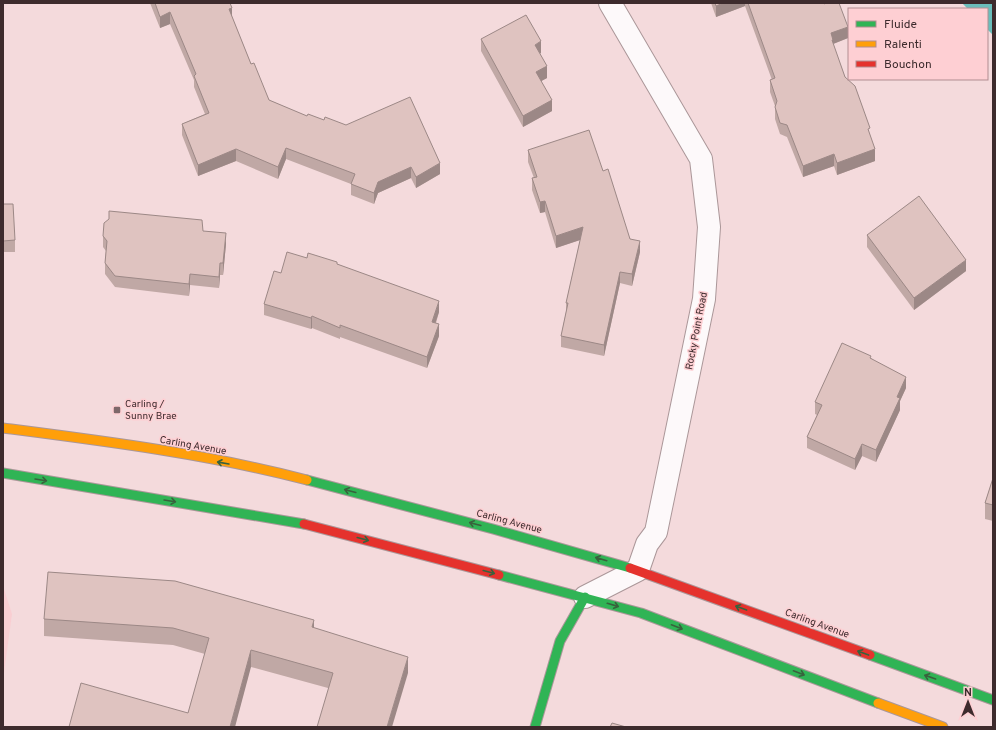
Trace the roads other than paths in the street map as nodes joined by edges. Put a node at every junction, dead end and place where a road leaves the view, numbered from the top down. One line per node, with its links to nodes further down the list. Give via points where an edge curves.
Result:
1 (610, 3): 4 (street, Rocky Point Road, via 701,159 709,227 704,299 656,532 647,544)
2 (3, 428): 4 (main road, Carling Avenue, one-way to 2, via 276,472 111,442)
3 (3, 473): 5 (main road, one-way to 5, via 298,522)
4 (638, 570): 5 (street); 6 (main road, Carling Avenue, one-way to 4)
5 (585, 597): 7 (main road, via 560,641); 8 (main road, one-way to 8, via 640,613)
6 (993, 700)
7 (535, 727)
8 (943, 727)

